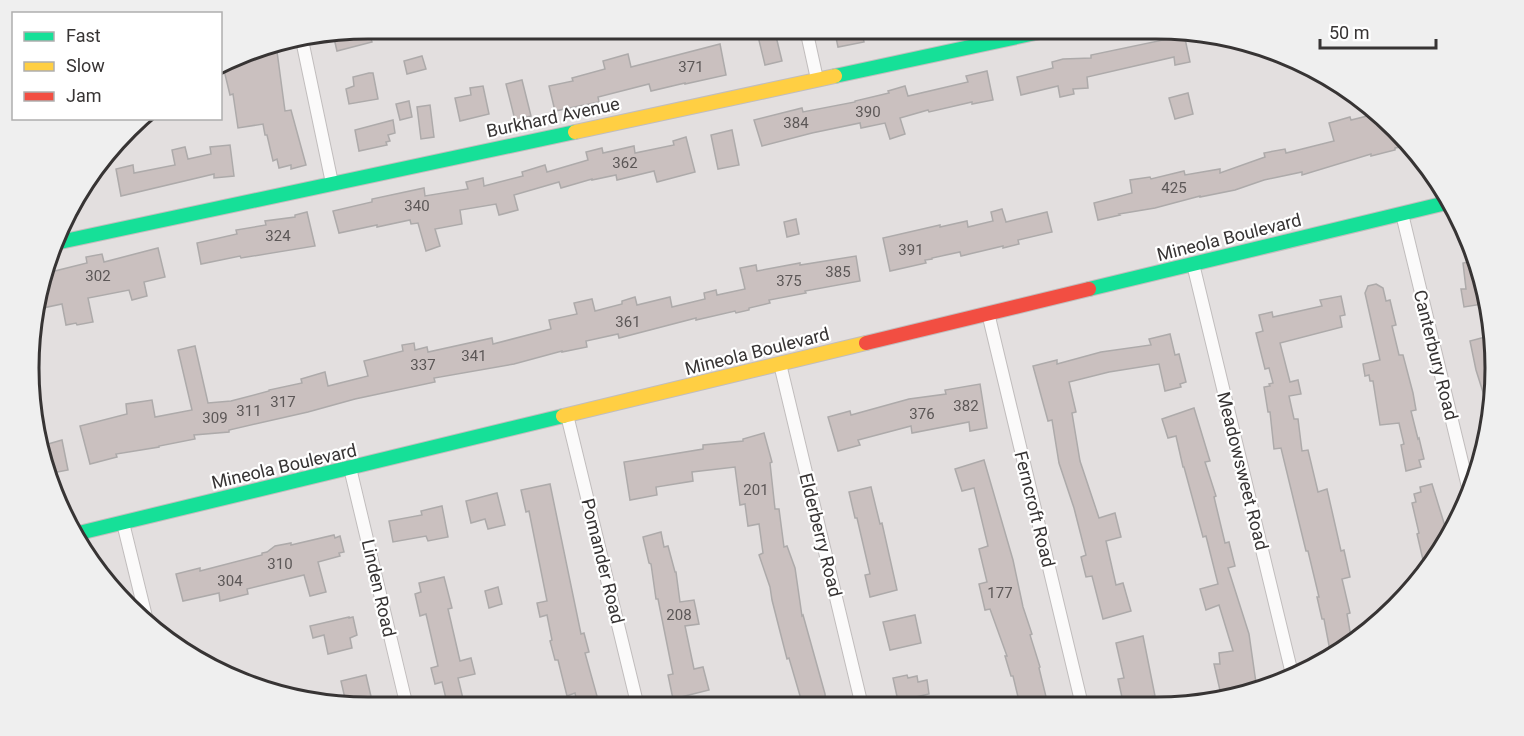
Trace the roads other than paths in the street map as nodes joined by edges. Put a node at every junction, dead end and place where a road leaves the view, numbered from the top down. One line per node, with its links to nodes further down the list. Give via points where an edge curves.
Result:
1 (808, 39): 4 (street)
2 (1003, 39): 4 (main road, Burkhard Avenue)
3 (303, 45): 5 (street)
4 (817, 79): 5 (main road, Burkhard Avenue)
5 (332, 183): 8 (main road, Burkhard Avenue)
6 (1441, 204): 7 (main road, Mineola Boulevard)
7 (1402, 214): 9 (main road, Mineola Boulevard); 14 (street, Canterbury Road)
8 (64, 241)
9 (1193, 264): 10 (main road, Mineola Boulevard); 18 (street, Meadowsweet Road)
10 (988, 314): 11 (main road, Mineola Boulevard); 22 (street, Ferncroft Road)
11 (780, 364): 12 (main road, Mineola Boulevard); 21 (street, Elderberry Road)
12 (567, 415): 13 (main road, Mineola Boulevard); 20 (street, Pomander Road)
13 (350, 468): 15 (main road, Mineola Boulevard); 19 (street, Linden Road)
14 (1466, 479)
15 (123, 523): 16 (main road, Mineola Boulevard); 17 (street)
16 (83, 532)
17 (144, 609)
18 (1291, 668)
19 (405, 697)
20 (636, 697)
21 (860, 697)
22 (1080, 697)

